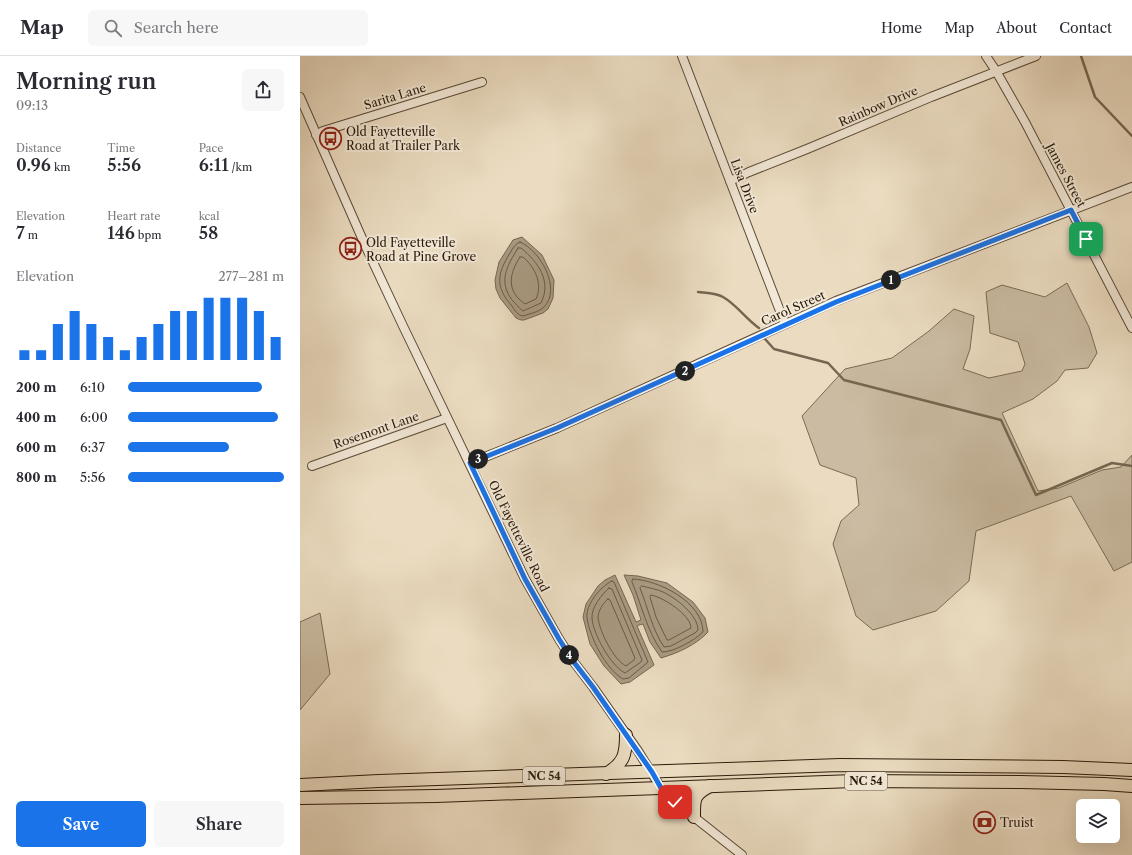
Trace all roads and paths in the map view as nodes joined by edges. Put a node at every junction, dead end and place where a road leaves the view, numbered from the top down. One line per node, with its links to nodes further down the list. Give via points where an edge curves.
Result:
1 (682, 56): 8 (street, Lisa Drive)
2 (986, 56): 4 (street, James Street)
3 (1036, 56): 4 (street, Rainbow Drive)
4 (996, 71): 8 (street, Rainbow Drive); 10 (street, James Street)
5 (482, 82): 7 (street, Sarita Lane)
6 (300, 97): 7 (street, Old Fayetteville Road)
7 (316, 135): 13 (street, Old Fayetteville Road)
8 (730, 180): 11 (street, Lisa Drive)
9 (1132, 187): 10 (street, Carol Street)
10 (1071, 210): 11 (street, Carol Street); 12 (street, James Street)
11 (785, 324): 14 (street, Carol Street, via 557,428)
12 (1132, 328)
13 (447, 418): 14 (street, Old Fayetteville Road); 15 (street, Rosemont Lane)
14 (470, 463): 16 (street, Old Fayetteville Road, via 525,579 559,639)
15 (312, 466)
16 (626, 735): 18 (street, Old Fayetteville Road); 19 (highway, via 626,750 622,760)
17 (1132, 770): 18 (highway, NC 54, via 1063,766 840,765)
18 (652, 772): 19 (highway, NC 54); 23 (street, Old Fayetteville Road)
19 (606, 774): 20 (highway, NC 54)
20 (300, 786)
21 (711, 786): 22 (highway, NC 54, via 854,781); 23 (highway, NC 54); 25 (highway, via 694,800)
22 (1132, 786)
23 (661, 788): 24 (highway, NC 54); 25 (street, Old Fayetteville Road)
24 (300, 798)
25 (694, 817): 26 (street, Old Fayetteville Road)
26 (742, 855)

